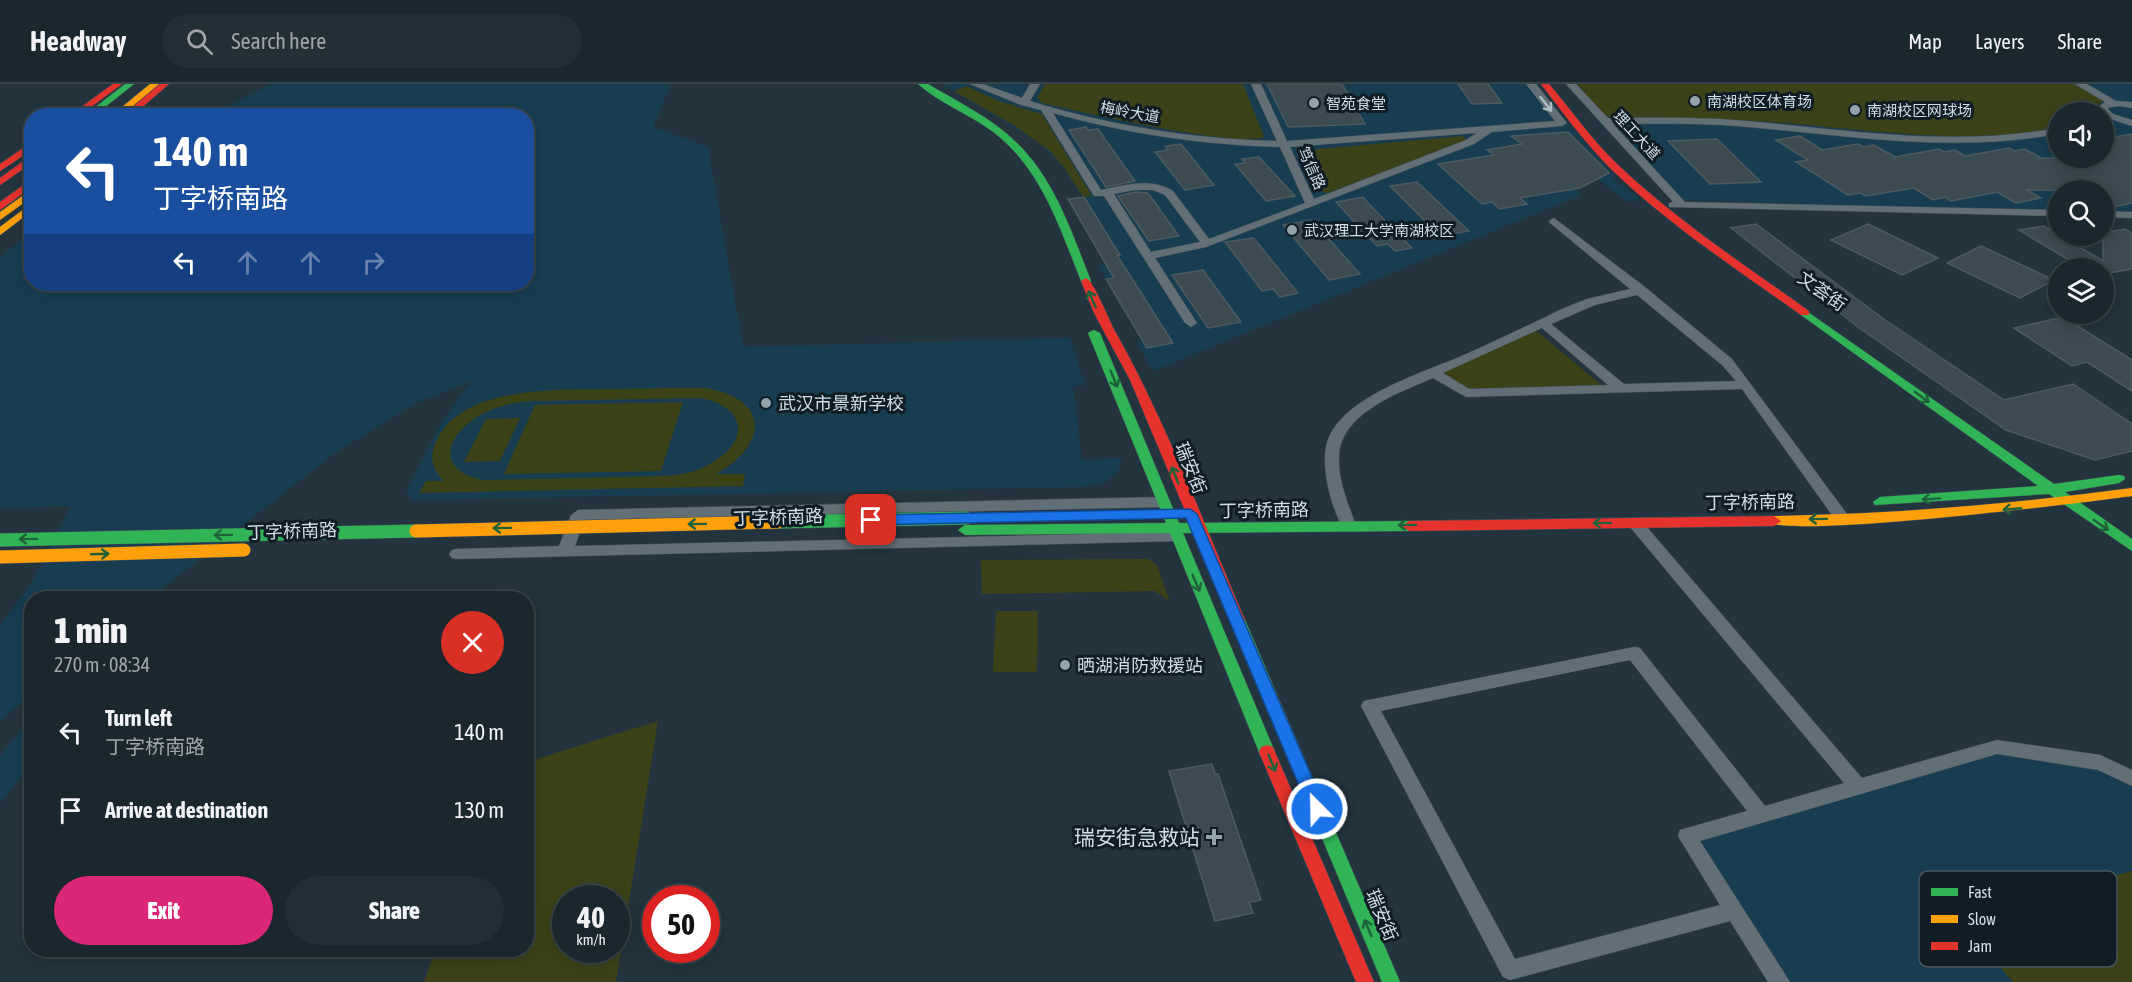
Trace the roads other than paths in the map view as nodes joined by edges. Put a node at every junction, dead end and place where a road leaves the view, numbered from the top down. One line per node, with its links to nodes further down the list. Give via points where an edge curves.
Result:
1 (118, 84): 21 (main road)
2 (130, 84): 22 (main road)
3 (136, 84): 23 (main road)
4 (155, 84): 24 (main road)
5 (165, 84): 25 (main road)
6 (176, 84): 26 (main road)
7 (908, 84): 69 (main road, one-way to 69, via 987,133 1034,186)
8 (922, 84): 71 (main road, 瑞安街, one-way to 8, via 1136,380 1099,313 1044,183 998,131)
9 (975, 84): 18 (street, 梅岭大道)
10 (1035, 84): 18 (street)
11 (1256, 84): 33 (street, 笃信路)
12 (1531, 84): 31 (street, 梅岭大道, one-way to 31, via 1562,123)
13 (1545, 84): 63 (main road, 文荟街, one-way to 63, via 1612,164 1645,193 1734,262)
14 (1559, 84): 44 (main road, 文荟街, via 1627,164)
15 (1571, 84): 29 (street, 理工大道)
16 (2080, 84): 17 (street)
17 (2111, 102)
18 (1024, 103): 27 (street, 梅岭大道)
19 (2114, 103): 20 (street)
20 (2132, 105)
21 (84, 108)
22 (98, 108)
23 (105, 108)
24 (125, 108)
25 (136, 108)
26 (149, 108)
27 (1045, 110): 33 (street, 梅岭大道, via 1168,134); 41 (street, via 1098,194)
28 (2115, 118): 30 (street)
29 (1604, 121): 32 (street, via 1714,122 1923,140 2016,139); 44 (street, 理工大道)
30 (2132, 123)
31 (1490, 129): 33 (street, 梅岭大道); 43 (street, via 1470,142)
32 (2048, 133)
33 (1284, 144): 43 (street, 笃信路)
34 (24, 151): 36 (main road)
35 (24, 164): 38 (main road)
36 (0, 168)
37 (24, 170): 40 (main road)
38 (0, 182)
39 (24, 188): 45 (main road)
40 (0, 189)
41 (1107, 192): 53 (street, via 1149,186 1164,189); 54 (street)
42 (24, 198): 50 (main road)
43 (1311, 204): 53 (street)
44 (1678, 205): 47 (street); 62 (main road, 文荟街, via 1723,243)
45 (0, 207)
46 (24, 212): 52 (main road)
47 (2048, 213)
48 (2114, 214): 49 (street)
49 (2132, 215)
50 (0, 217)
51 (1554, 221): 55 (street)
52 (0, 231)
53 (1206, 243): 54 (street)
54 (1148, 256): 56 (street)
55 (1641, 290): 57 (street, via 1581,305); 59 (street, via 1716,351)
56 (1191, 323)
57 (1542, 323): 58 (street); 60 (street)
58 (1434, 373): 60 (street, via 1466,393); 73 (street, via 1377,400 1340,430 1332,458)
59 (1746, 385): 60 (street); 67 (street)
60 (1620, 388)
61 (2132, 477): 62 (main road)
62 (2071, 486): 63 (main road); 65 (main road, 文荟街)
63 (2052, 489): 66 (main road, 文荟街); 67 (main road, one-way to 67)
64 (2132, 492): 65 (main road, 丁字桥南路)
65 (2090, 500): 66 (main road, 丁字桥南路); 77 (main road, 文荟街)
66 (2071, 503): 72 (main road, 丁字桥南路, one-way to 72); 81 (main road, 文荟街, one-way to 81)
67 (1826, 505): 72 (street)
68 (1741, 507): 73 (main road, 丁字桥南路)
69 (1166, 508): 71 (main road, 丁字桥南路); 75 (main road, 丁字桥南路); 78 (main road); 83 (street, via 816,508 578,515)
70 (1238, 513): 73 (main road, 丁字桥南路)
71 (1196, 514): 76 (main road, 瑞安街)
72 (1842, 518): 74 (main road, 丁字桥南路, one-way to 74)
73 (1347, 520): 74 (main road, 丁字桥南路, one-way to 73); 76 (main road, 丁字桥南路)
74 (1635, 523): 87 (street)
75 (965, 524): 78 (main road, 丁字桥南路); 79 (main road, 丁字桥南路, one-way to 79, bridge); 80 (main road, 丁字桥南路)
76 (1197, 529): 78 (main road, 丁字桥南路); 91 (main road, 瑞安街, one-way to 76)
77 (2132, 529)
78 (1176, 533): 83 (street); 90 (main road, one-way to 90)
79 (0, 540)
80 (441, 545)
81 (2132, 546)
82 (262, 550): 85 (main road, 丁字桥南路, one-way to 82, bridge)
83 (565, 552): 84 (street)
84 (457, 554)
85 (0, 557)
86 (2132, 778): 87 (street, via 2100,763 1997,747)
87 (1858, 788): 88 (street)
88 (1761, 815): 89 (street, via 1687,836); 89 (street, via 1634,653 1370,706 1510,970)
89 (1734, 910): 92 (street)
90 (1365, 982)
91 (1391, 982)
92 (1780, 982)

